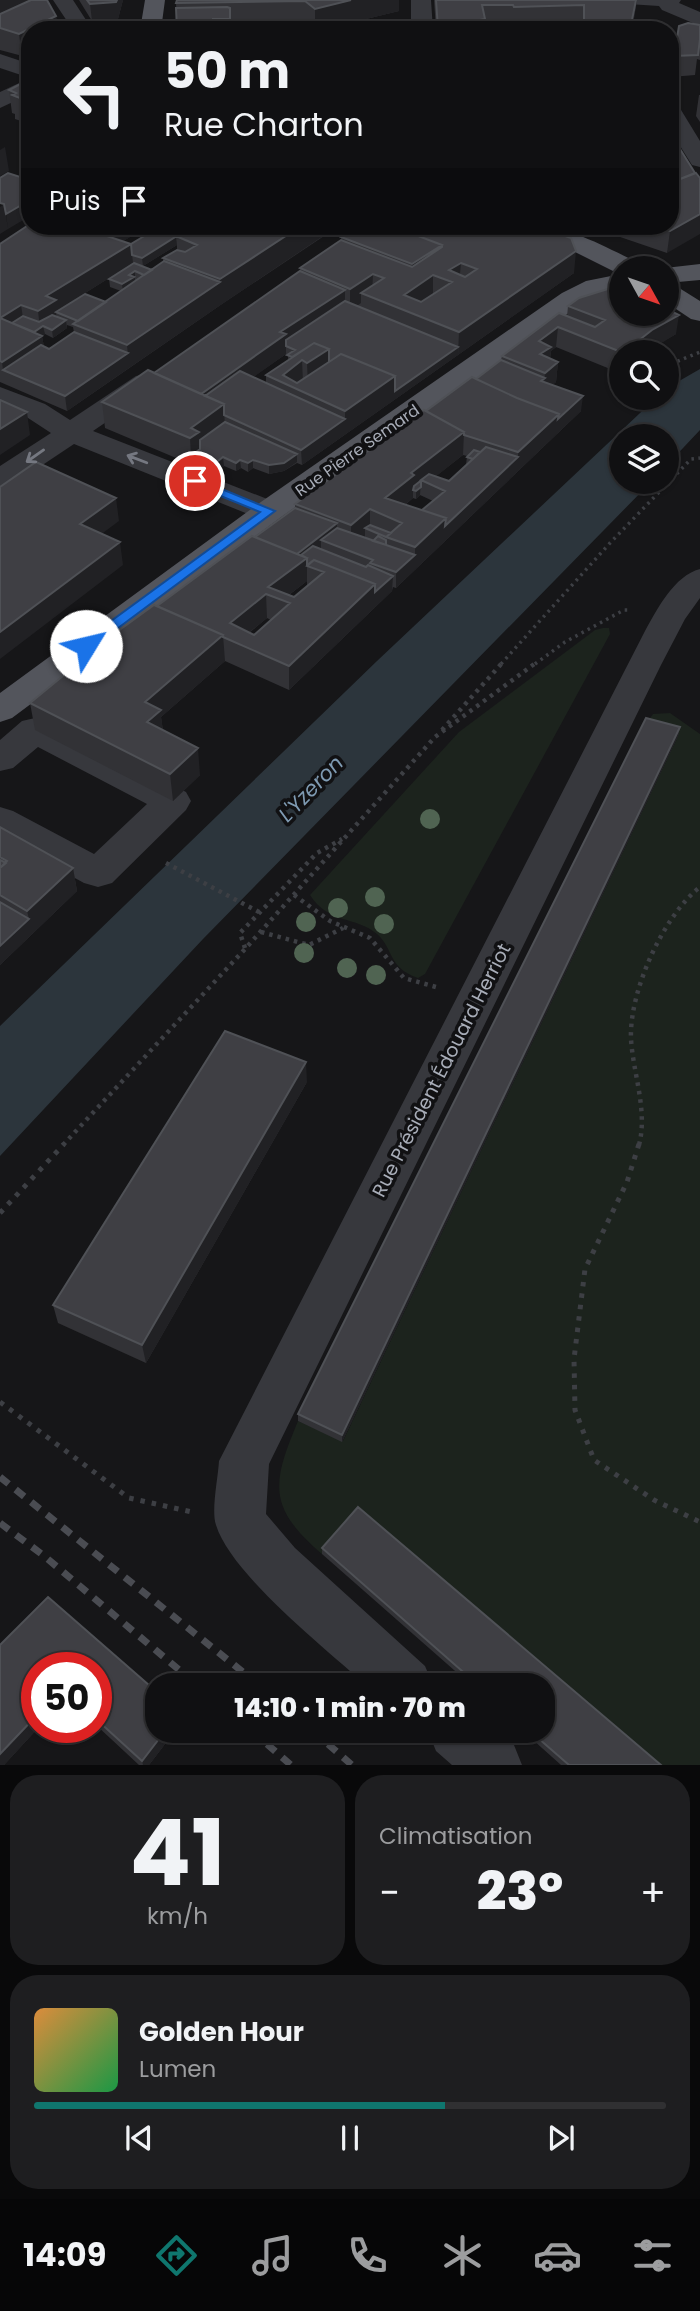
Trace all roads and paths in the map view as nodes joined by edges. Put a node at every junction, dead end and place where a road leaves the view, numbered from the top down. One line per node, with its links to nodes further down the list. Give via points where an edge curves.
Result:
1 (63, 0): 7 (street)
2 (155, 0): 8 (main road)
3 (421, 0): 9 (street)
4 (635, 0): 5 (street)
5 (666, 6): 6 (street)
6 (700, 20)
7 (77, 21)
8 (152, 21)
9 (422, 21)
10 (0, 61): 11 (street)
11 (21, 68)
12 (21, 90): 13 (street)
13 (0, 102)
14 (679, 125): 15 (street)
15 (700, 160)
16 (554, 235): 17 (main road)
17 (609, 259)
18 (700, 272): 19 (main road)
19 (679, 274)
20 (609, 284): 30 (main road, Rue Pierre Semard, via 571,299)
21 (679, 300): 22 (main road)
22 (697, 311)
23 (700, 352): 24 (path)
24 (679, 361)
25 (170, 365): 27 (street)
26 (0, 396): 27 (street)
27 (69, 432): 29 (street, one-way to 29); 30 (street, one-way to 27)
28 (700, 458): 34 (path, via 691,459 610,543)
29 (0, 480)
30 (269, 511): 33 (main road, Rue Pierre Semard)
31 (700, 579): 32 (street, Rue Président Édouard Herriot)
32 (673, 610): 34 (path, via 624,610 565,642); 47 (street, Rue Président Édouard Herriot)
33 (0, 710)
34 (435, 737): 38 (path)
35 (0, 760): 36 (street, via 35,730 173,801 98,873)
36 (0, 820)
37 (0, 830): 41 (street)
38 (347, 836): 42 (path); 43 (path, via 317,853)
39 (162, 861): 43 (path)
40 (700, 887): 51 (path, via 668,922 638,990 631,1037 640,1098 640,1140 627,1182 585,1269 574,1359 575,1410 594,1460 654,1500)
41 (110, 889)
42 (294, 895): 44 (path); 45 (path)
43 (259, 912): 46 (path, via 240,933)
44 (344, 928): 45 (path, via 309,945); 47 (path, via 370,938 404,978)
45 (261, 932): 46 (path)
46 (245, 949): 48 (path)
47 (476, 1000): 50 (street, Rue Président Édouard Herriot, via 244,1461)
48 (0, 1213)
49 (0, 1402): 50 (path, via 129,1498)
50 (240, 1522): 52 (street, via 276,1567)
51 (700, 1522)
52 (393, 1673)
53 (469, 1743): 54 (street)
54 (494, 1765)

